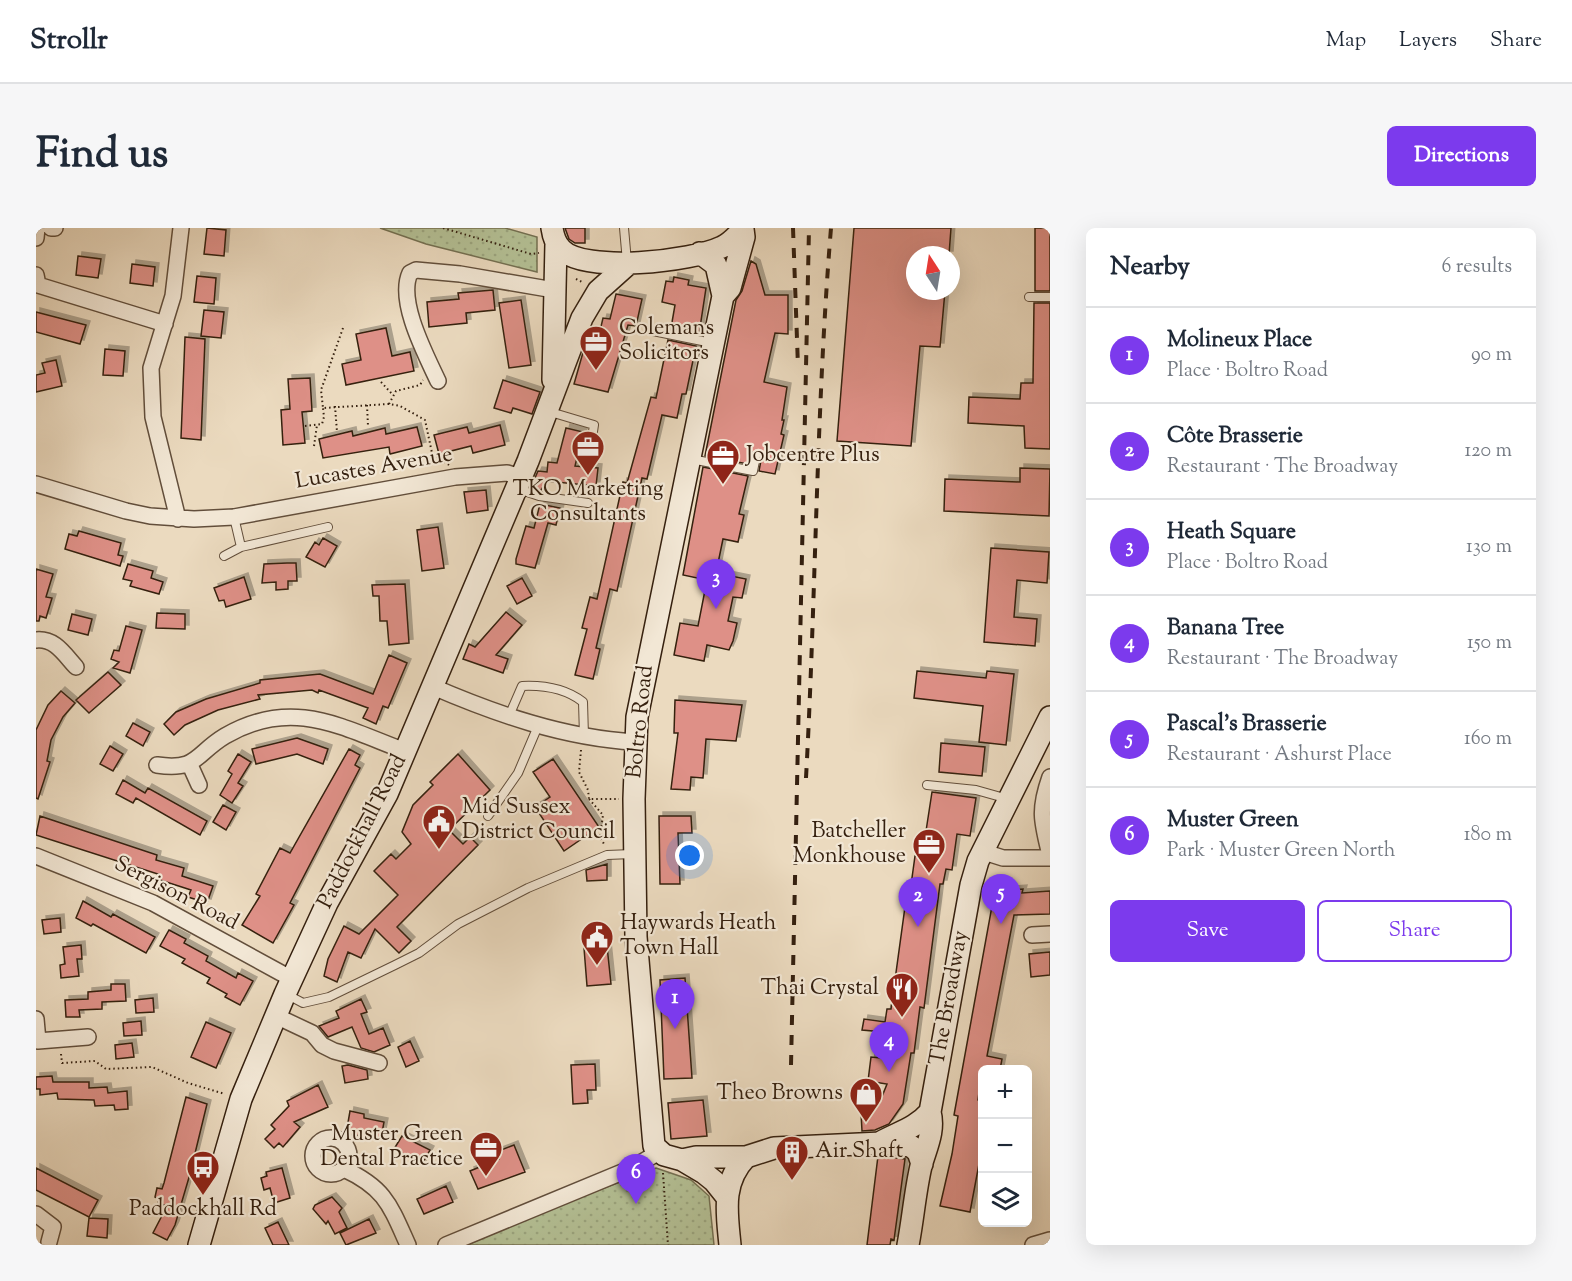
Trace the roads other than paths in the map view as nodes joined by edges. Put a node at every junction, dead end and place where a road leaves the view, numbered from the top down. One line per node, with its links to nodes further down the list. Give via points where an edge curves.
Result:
1 (37, 228): 5 (street)
2 (181, 228): 15 (street, via 174,296)
3 (624, 228): 8 (lane)
4 (743, 228): 7 (street, via 725,246); 11 (street, Boltro Road, via 730,288)
5 (36, 238)
6 (554, 241): 8 (street, via 562,250 591,263); 10 (street, Paddockhall Road)
7 (700, 253): 8 (street); 11 (street, Boltro Road, via 716,265)
8 (627, 264): 14 (street, Paddockhall Road, via 598,291)
9 (36, 275): 15 (street, via 38,285)
10 (554, 295): 14 (street, via 567,318); 18 (street, via 460,273 410,273 406,280 417,335); 19 (street, Paddockhall Road)
11 (723, 296): 17 (street, Boltro Road)
12 (1029, 297): 13 (lane)
13 (1050, 297)
14 (582, 318): 19 (street, Paddockhall Road)
15 (165, 324): 28 (street, via 151,368 153,417)
16 (653, 331): 17 (lane)
17 (713, 343): 23 (street, Boltro Road)
18 (435, 374)
19 (553, 389): 20 (street, Paddockhall Road)
20 (546, 411): 22 (lane, via 594,425); 24 (street, Paddockhall Road)
21 (756, 456): 23 (lane, via 753,471)
22 (589, 458)
23 (689, 458): 39 (street, Boltro Road)
24 (519, 483): 26 (lane, via 539,496); 27 (street, Lucastes Avenue, via 507,473 455,477); 34 (street, Paddockhall Road)
25 (36, 484): 28 (street, Lucastes Avenue, via 126,511)
26 (588, 503)
27 (234, 517): 28 (street, Lucastes Avenue); 30 (lane)
28 (178, 519)
29 (328, 527): 30 (lane)
30 (241, 547): 31 (lane)
31 (224, 556)
32 (36, 640): 33 (street, via 55,644)
33 (76, 667)
34 (431, 686): 35 (street); 40 (street, Paddockhall Road)
35 (509, 716): 37 (street); 38 (lane, via 522,686 538,685 571,693 583,702)
36 (1050, 717): 46 (street, The Broadway)
37 (538, 726): 38 (street); 47 (lane, via 518,773)
38 (583, 741): 39 (street)
39 (635, 742): 49 (street, Boltro Road)
40 (405, 752): 42 (street, via 331,721 298,716 239,729 223,737); 54 (street, Paddockhall Road)
41 (157, 765): 42 (street)
42 (190, 765): 44 (street)
43 (1050, 777): 51 (street, via 1041,802)
44 (199, 785)
45 (927, 785): 46 (lane, via 976,790)
46 (1010, 800): 48 (street, The Broadway)
47 (488, 816)
48 (984, 852): 51 (street, via 1004,858); 60 (street, The Broadway, via 971,885)
49 (634, 855): 54 (lane, via 609,855 537,884 458,924 411,957 329,998 303,1003); 63 (street, Boltro Road, via 636,937 651,1133 654,1146)
50 (36, 856): 54 (street, Sergison Road, via 153,903)
51 (1050, 856)
52 (1050, 934): 53 (street)
53 (1032, 935)
54 (288, 986): 55 (street, Paddockhall Road)
55 (276, 1016): 59 (street, via 312,1033 334,1051); 70 (street, Paddockhall Road, via 241,1099)
56 (36, 1019): 58 (street)
57 (88, 1037): 58 (street)
58 (37, 1041)
59 (379, 1063)
60 (930, 1112): 61 (street); 64 (street, The Broadway, via 930,1138)
61 (881, 1143): 62 (street, via 774,1148); 64 (street, via 911,1146)
62 (746, 1157): 63 (street); 66 (street)
63 (668, 1160): 66 (street, via 714,1181); 72 (street, via 632,1168)
64 (922, 1164): 74 (street, The Broadway)
65 (344, 1169): 71 (street, via 376,1188 390,1205)
66 (726, 1196): 73 (street)
67 (36, 1214): 69 (street, via 53,1227)
68 (1050, 1240): 75 (street)
69 (49, 1242)
70 (199, 1245)
71 (408, 1245)
72 (446, 1245)
73 (730, 1245)
74 (908, 1245)
75 (1034, 1245)

